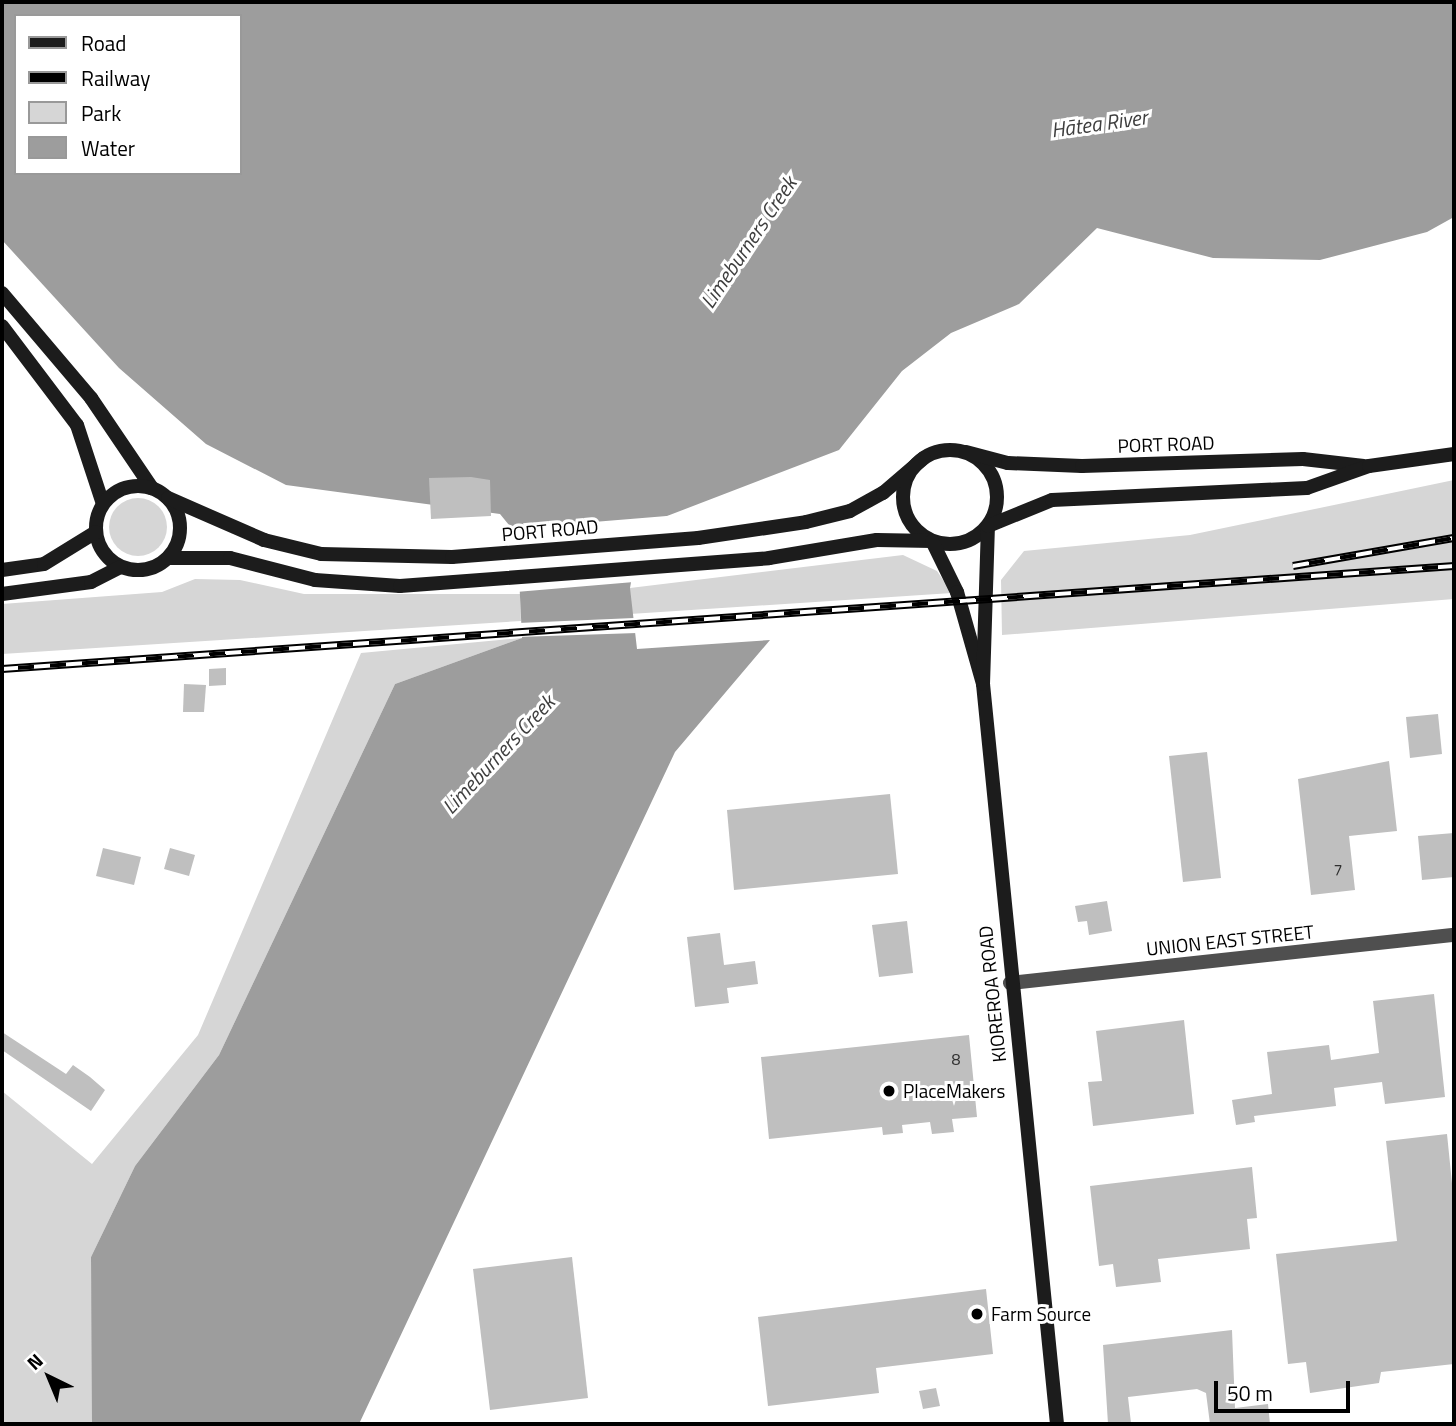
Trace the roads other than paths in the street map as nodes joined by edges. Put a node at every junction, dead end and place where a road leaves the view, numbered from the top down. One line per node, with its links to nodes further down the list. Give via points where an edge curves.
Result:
1 (2, 293): 7 (main road, via 90,398)
2 (2, 326): 9 (main road, via 77,425)
3 (966, 452): 5 (main road, PORT ROAD); 6 (main road, PORT ROAD, via 1007,463 1082,466 1303,459); 10 (main road, via 996,483)
4 (1454, 454): 6 (main road, PORT ROAD)
5 (924, 458): 8 (main road, PORT ROAD, via 850,511 698,538 452,557 321,554 264,540); 12 (main road, via 906,480 904,509)
6 (1369, 466): 10 (main road, PORT ROAD, via 1307,488 1052,500)
7 (152, 488): 8 (main road); 9 (main road, via 125,488)
8 (169, 498): 13 (main road, via 181,528)
9 (103, 504): 11 (main road)
10 (988, 526): 12 (main road, PORT ROAD, via 962,543); 17 (main road, KIOREROA ROAD)
11 (96, 532): 14 (main road, via 104,553); 15 (main road, via 44,564)
12 (932, 541): 13 (main road, PORT ROAD, via 877,540 769,558 454,584 315,580 230,558); 17 (main road, KIOREROA ROAD, via 957,593)
13 (168, 558): 14 (main road, via 151,569)
14 (120, 567): 16 (main road, via 91,582)
15 (2, 570)
16 (2, 594)
17 (983, 684): 19 (main road, KIOREROA ROAD)
18 (1454, 935): 19 (street, UNION EAST STREET)
19 (1010, 983): 20 (main road, KIOREROA ROAD)
20 (1057, 1424)

